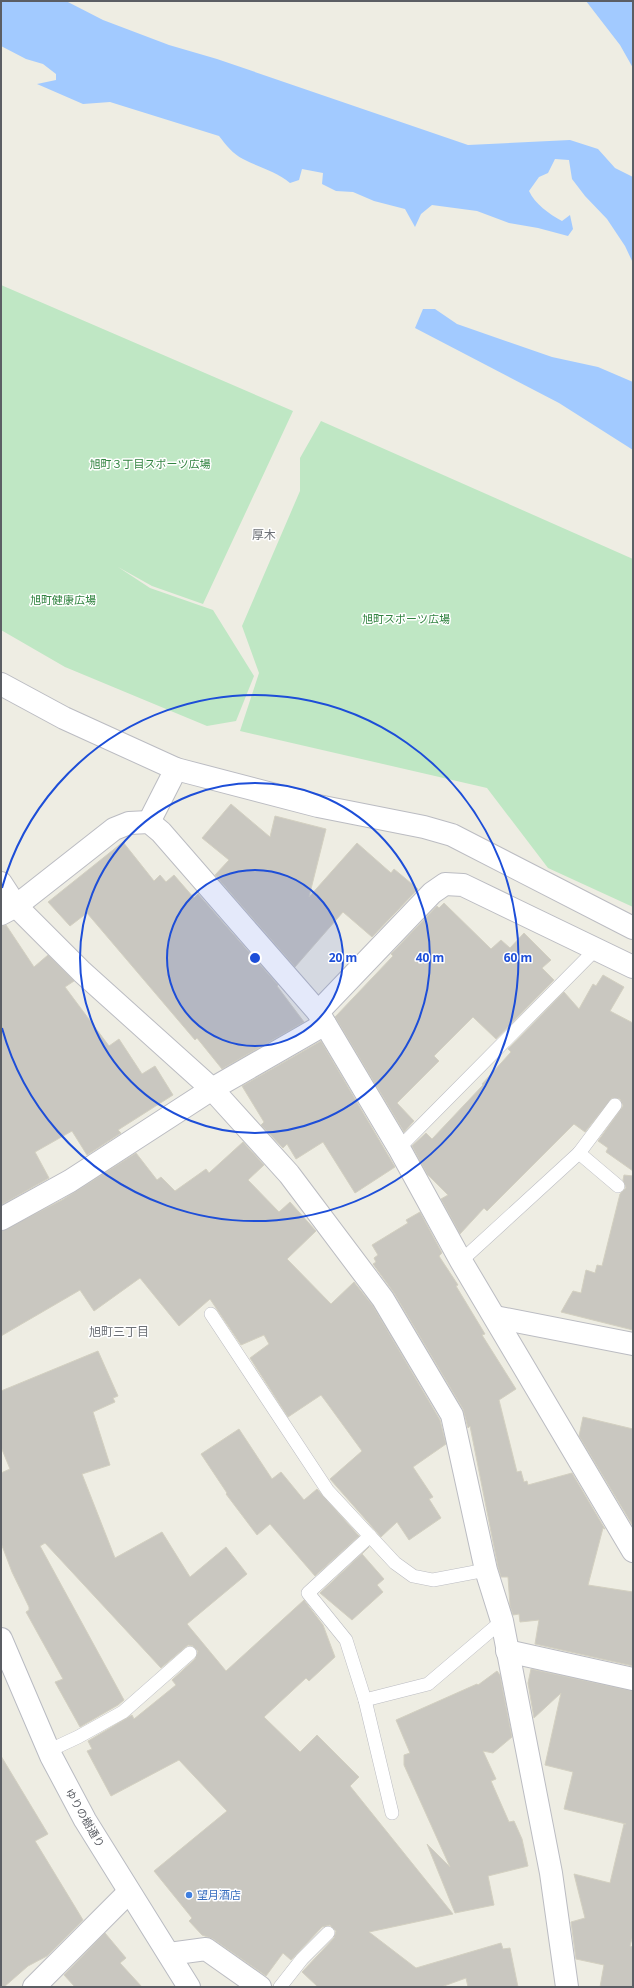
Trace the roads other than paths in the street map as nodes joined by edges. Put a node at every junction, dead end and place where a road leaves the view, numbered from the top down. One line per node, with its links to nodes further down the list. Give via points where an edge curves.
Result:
1 (1, 684): 2 (street, via 64,718)
2 (176, 769): 3 (street); 6 (street, via 304,802 452,835)
3 (149, 822): 5 (street, via 129,823 114,829); 9 (street, via 161,832)
4 (1, 884): 5 (street)
5 (8, 910): 10 (street, via 82,972)
6 (633, 928)
7 (596, 949): 8 (street); 9 (street, via 463,885 445,884 432,893); 12 (lane)
8 (633, 967)
9 (322, 1018): 10 (street); 12 (street)
10 (212, 1089): 15 (street, via 70,1181); 22 (street, via 289,1174 383,1299 452,1415)
11 (615, 1105): 13 (lane)
12 (399, 1148): 16 (street)
13 (579, 1153): 14 (lane); 16 (lane)
14 (618, 1186)
15 (1, 1219)
16 (461, 1261): 18 (street)
17 (211, 1314): 20 (lane, via 328,1490)
18 (494, 1317): 19 (street); 21 (street)
19 (633, 1344)
20 (370, 1536): 22 (lane, via 395,1563 412,1576 434,1580); 28 (lane, via 308,1593 346,1640)
21 (633, 1551)
22 (486, 1570): 23 (street)
23 (502, 1621): 25 (street); 28 (lane, via 428,1684)
24 (1, 1639): 29 (street, ゆりの樹通り)
25 (508, 1651): 27 (street); 38 (street, via 551,1873)
26 (190, 1653): 29 (lane, via 123,1712)
27 (633, 1679)
28 (365, 1700): 30 (lane)
29 (48, 1751): 31 (street, ゆりの樹通り, via 85,1820)
30 (392, 1813)
31 (129, 1892): 33 (street, ゆりの樹通り); 34 (street)
32 (328, 1933): 37 (lane, via 302,1959)
33 (169, 1954): 35 (street, ゆりの樹通り); 36 (street, via 206,1949)
34 (34, 1987)
35 (189, 1987)
36 (260, 1987)
37 (280, 1987)
38 (567, 1987)

